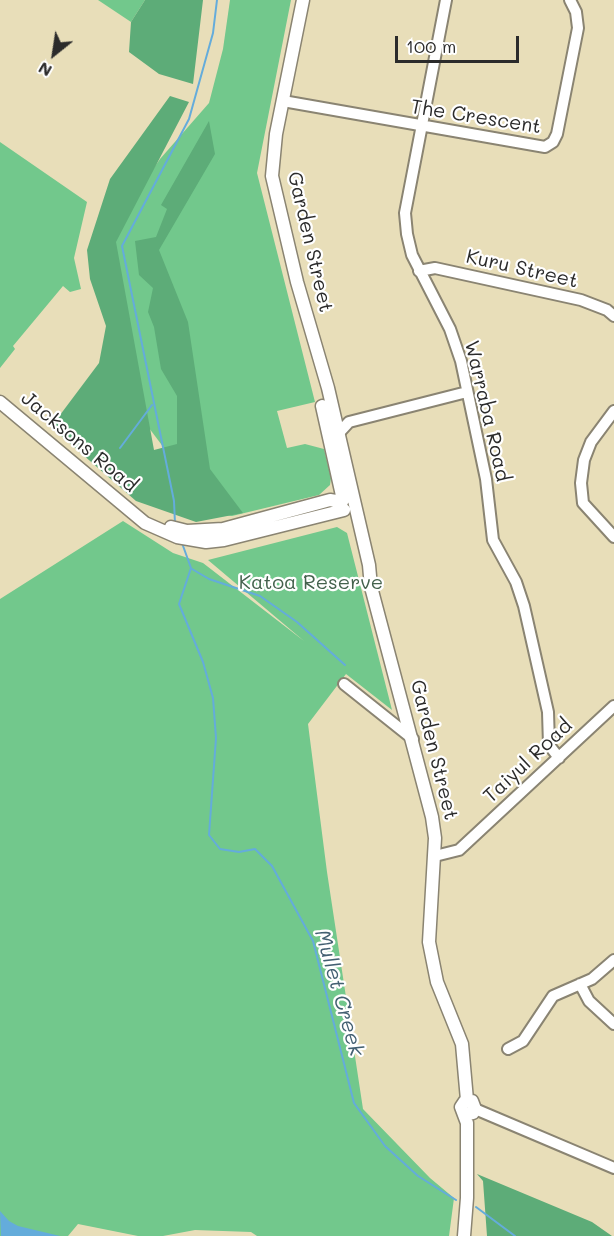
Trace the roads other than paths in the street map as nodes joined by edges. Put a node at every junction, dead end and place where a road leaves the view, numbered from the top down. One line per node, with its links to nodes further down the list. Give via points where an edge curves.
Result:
1 (303, 0): 4 (street, Garden Street)
2 (446, 0): 5 (street, Warraba Road)
3 (570, 0): 5 (street, The Crescent, via 578,27 557,134 550,145 538,148)
4 (284, 101): 5 (street, The Crescent); 8 (street, Garden Street, via 272,176)
5 (420, 127): 6 (street, Warraba Road, via 405,213)
6 (419, 271): 7 (street, Kuru Street, via 435,268 581,300); 9 (street, Warraba Road, via 450,329)
7 (614, 316)
8 (316, 351): 12 (street, Garden Street); 15 (street, Garden Street, via 323,413)
9 (467, 392): 13 (street); 21 (street, Warraba Road, via 486,479 493,540 524,606 548,712 549,745)
10 (0, 402): 16 (street, Jacksons Road, via 133,512 165,529)
11 (614, 411): 17 (street, via 591,442 581,483 583,503)
12 (332, 414): 13 (street); 14 (street, Garden Street)
13 (349, 422): 14 (street)
14 (337, 435): 15 (street, Garden Street)
15 (344, 502): 16 (street, Jacksons Road); 16 (street, Jacksons Road, via 224,540); 20 (street, Garden Street)
16 (189, 536)
17 (614, 537)
18 (344, 684): 20 (street)
19 (614, 706): 21 (street, Taiyul Road)
20 (412, 739): 22 (street, Garden Street, via 432,817)
21 (559, 758): 22 (street, Taiyul Road, via 459,850)
22 (435, 856): 27 (street, Garden Street, via 430,952 462,1044)
23 (614, 960): 24 (street)
24 (580, 984): 25 (street, via 589,1001); 26 (street, via 553,996 523,1041)
25 (614, 1024)
26 (508, 1049)
27 (469, 1108): 28 (street); 29 (street, Garden Street)
28 (614, 1168)
29 (464, 1236)

